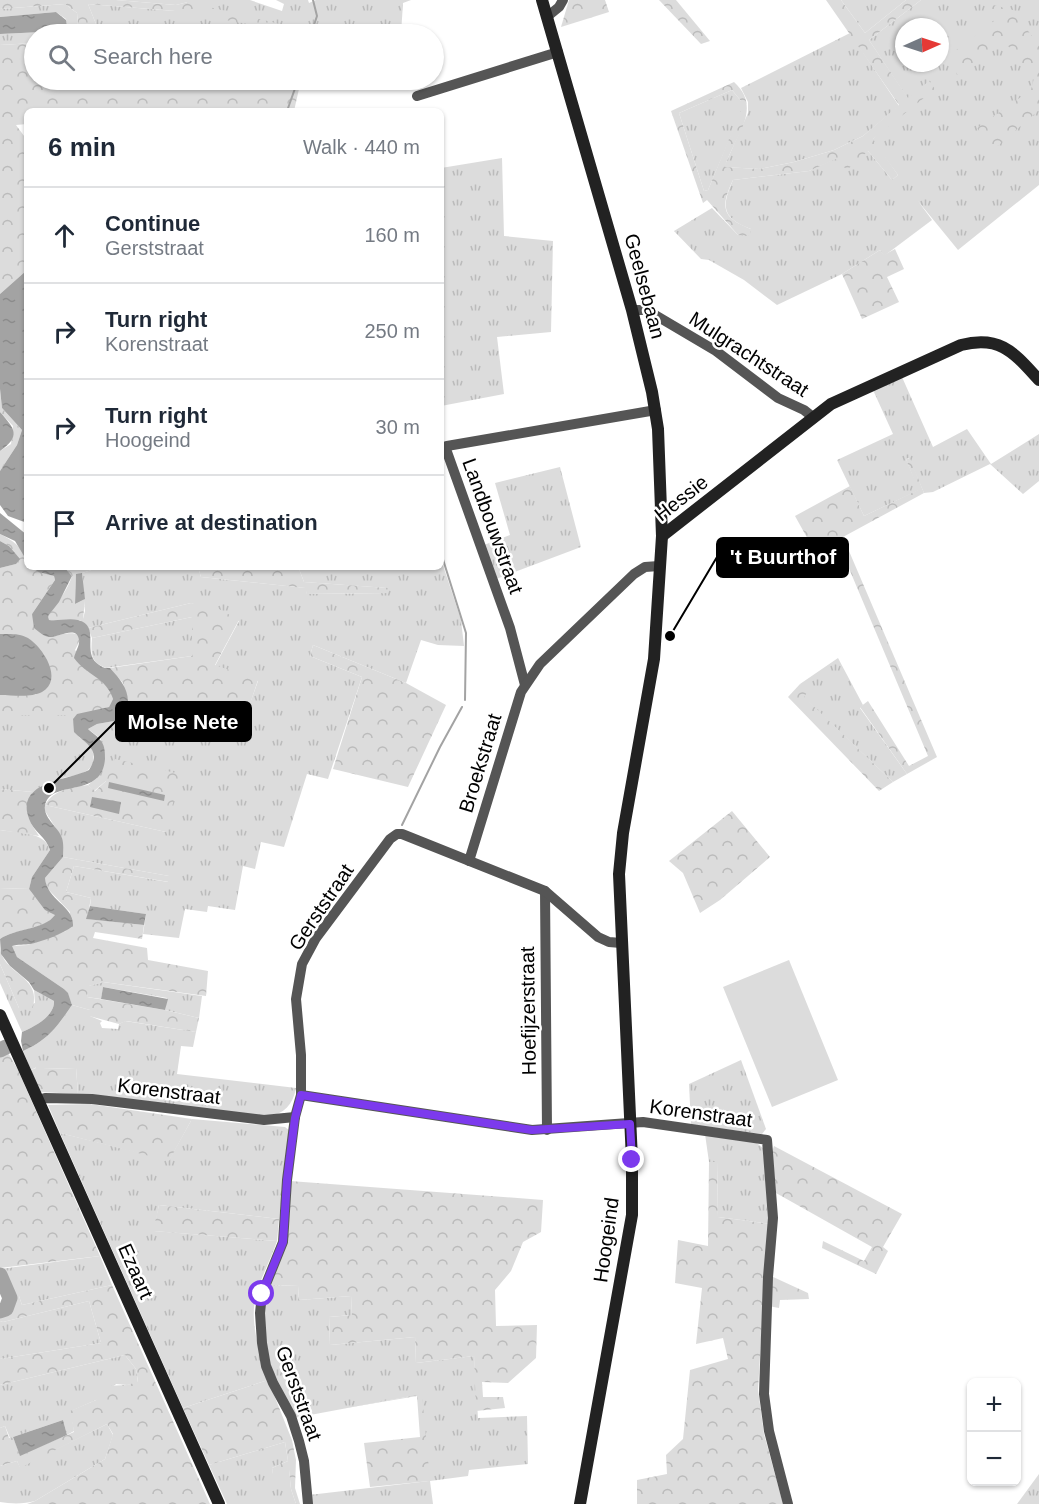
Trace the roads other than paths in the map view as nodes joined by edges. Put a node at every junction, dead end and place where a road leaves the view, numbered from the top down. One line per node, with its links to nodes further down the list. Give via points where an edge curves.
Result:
1 (542, 0): 3 (street, Geelsebaan)
2 (563, 0): 3 (street)
3 (548, 16): 4 (street, Geelsebaan)
4 (558, 52): 5 (street); 8 (street, Geelsebaan)
5 (444, 88)
6 (436, 90): 7 (street)
7 (417, 96)
8 (632, 310): 10 (street, Geelsebaan); 11 (street, Mulgrachtstraat, via 650,312 716,351 778,398)
9 (1039, 380): 11 (street, Hessie, via 1006,348 989,342 971,342 831,404)
10 (656, 410): 12 (street, Geelsebaan); 14 (street, Landbouwstraat, via 447,446 510,628)
11 (814, 418): 12 (street, Hessie)
12 (662, 536): 13 (street, Hessie)
13 (659, 566): 14 (street, Broekstraat, via 645,567 634,574 540,664); 17 (street, Hessie, via 654,659 620,858)
14 (525, 685): 15 (street, Broekstraat)
15 (469, 861): 16 (street); 19 (street, Gerststraat, via 410,835 397,834 390,838 316,938 302,964 296,999 302,1055)
16 (545, 891): 17 (street, via 598,937); 23 (street, Hoefijzerstraat)
17 (621, 943): 22 (street, Hoogeind)
18 (0, 1015): 20 (street, Ezaart)
19 (301, 1095): 21 (street, Gerststraat); 23 (street, Korenstraat, via 516,1129)
20 (38, 1100): 21 (street, Korenstraat, via 92,1100 264,1120); 24 (street, Ezaart)
21 (295, 1118): 25 (street, Gerststraat, via 283,1242 262,1294 260,1313 266,1366 299,1441)
22 (630, 1124): 23 (street, Korenstraat); 26 (street, Hoogeind, via 632,1215); 27 (street, Korenstraat, via 643,1122 767,1140 774,1218 764,1394)
23 (547, 1130)
24 (219, 1504)
25 (308, 1504)
26 (580, 1504)
27 (788, 1504)

